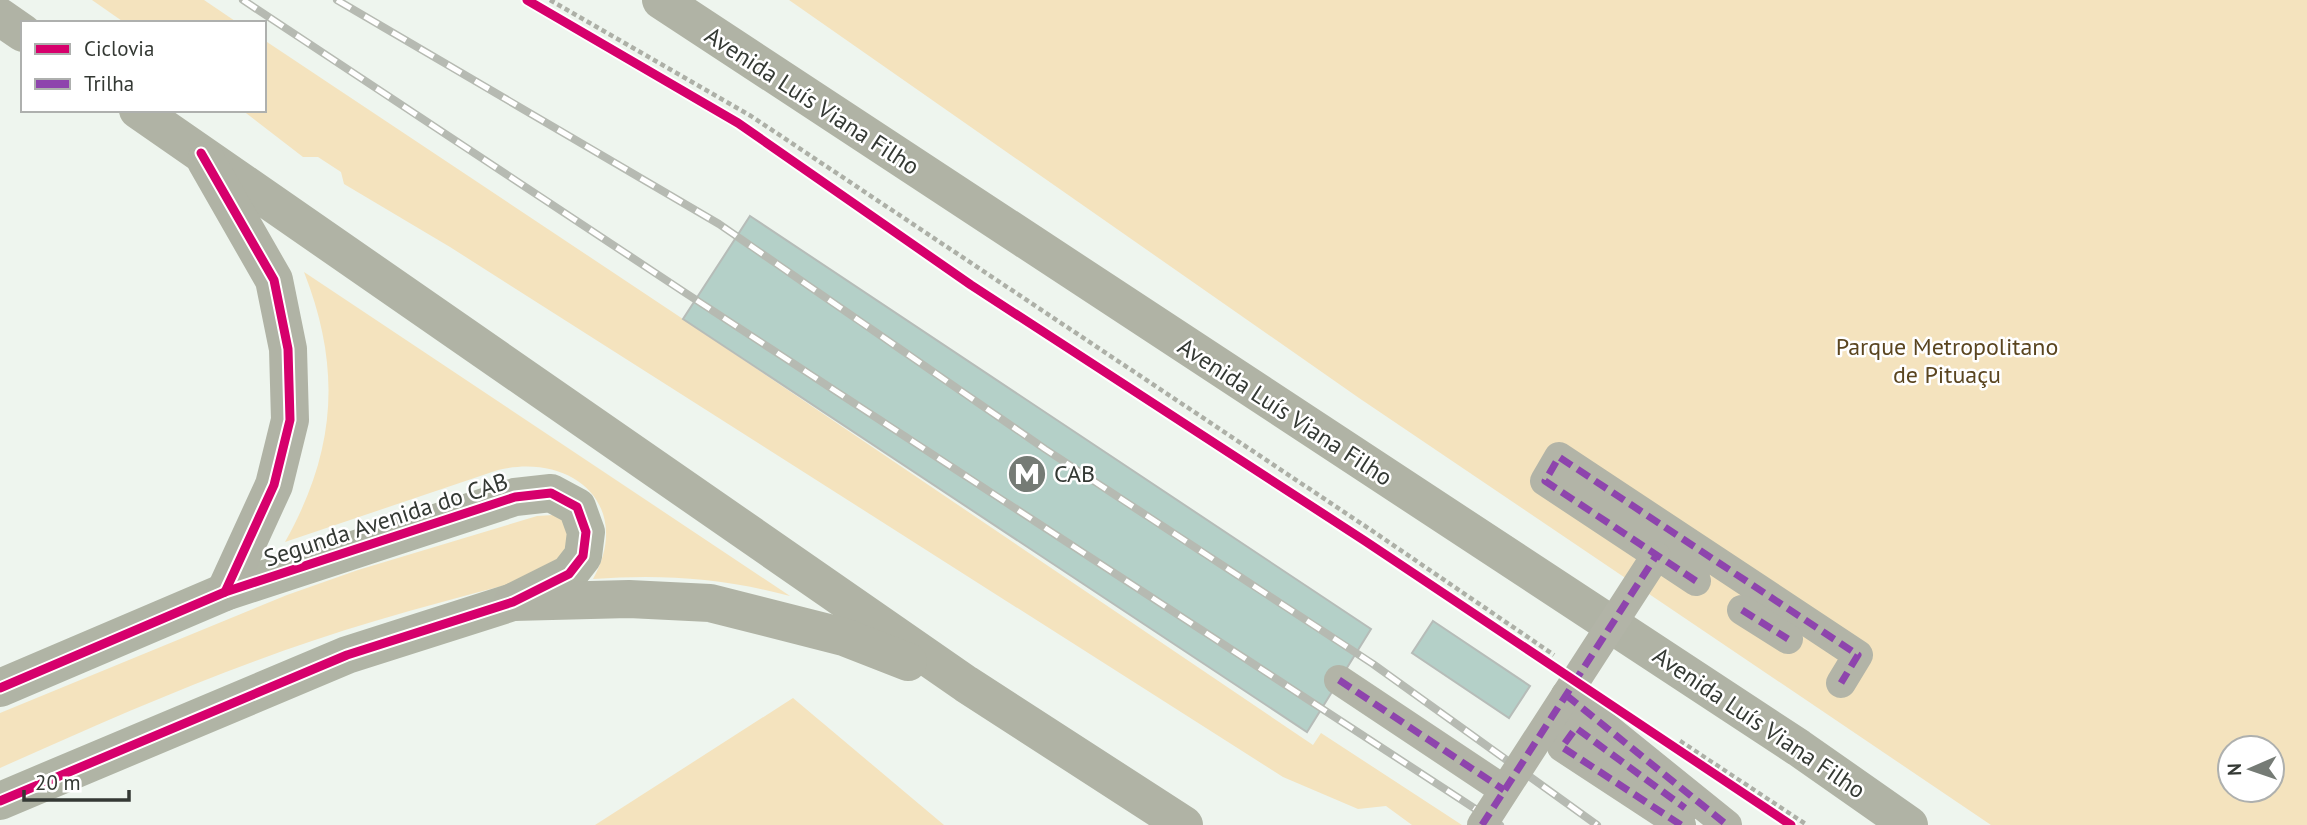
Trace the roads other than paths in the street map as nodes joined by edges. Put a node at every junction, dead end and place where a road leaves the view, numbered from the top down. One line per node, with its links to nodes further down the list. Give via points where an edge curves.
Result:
1 (660, 0): 2 (highway, Avenida Luís Viana Filho)
2 (684, 12): 23 (highway, Avenida Luís Viana Filho)
3 (0, 17): 4 (highway)
4 (21, 32)
5 (141, 112): 6 (highway)
6 (201, 153): 9 (highway, via 274,280 289,349 290,420 274,485); 15 (highway)
7 (1656, 556): 8 (street); 14 (street, via 1545,481 1559,457 1858,655); 17 (street, bridge)
8 (1696, 581)
9 (225, 592): 10 (main road, Segunda Avenida do CAB, via 515,497 551,493 577,507 586,532 583,556 569,574); 16 (main road, Segunda Avenida do CAB)
10 (513, 602): 15 (highway, via 710,603 844,637); 19 (main road, Segunda Avenida do CAB, via 348,656)
11 (1742, 610): 12 (street)
12 (1788, 639)
13 (1339, 680): 18 (street)
14 (1841, 683)
15 (966, 684): 20 (highway)
16 (0, 688)
17 (1566, 695): 18 (street, bridge); 22 (street, bridge)
18 (1504, 790): 21 (street, bridge)
19 (0, 801)
20 (1184, 825)
21 (1482, 825)
22 (1727, 825)
23 (1909, 825)

